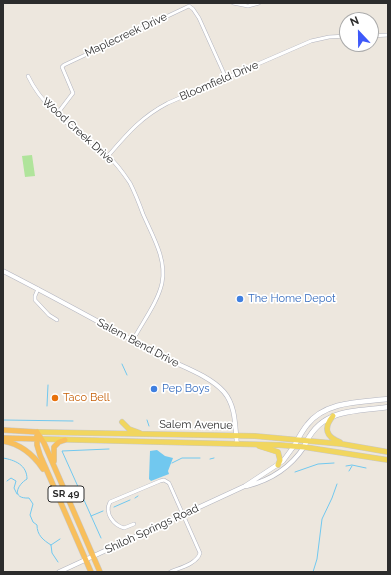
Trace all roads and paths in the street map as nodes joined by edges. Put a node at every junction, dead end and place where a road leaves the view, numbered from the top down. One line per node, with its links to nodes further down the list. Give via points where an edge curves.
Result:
1 (233, 3): 2 (street, via 248,6)
2 (259, 3)
3 (339, 36): 5 (street, Bloomfield Drive, via 311,41)
4 (28, 76): 6 (street, Wood Creek Drive, via 40,97)
5 (226, 78): 6 (street, Maplecreek Drive, via 199,18 189,6 64,64 62,67 72,93); 7 (street, Bloomfield Drive, via 150,113 135,125)
6 (57, 114): 7 (street, Wood Creek Drive)
7 (108, 156): 11 (street, Wood Creek Drive, via 132,188 162,265 160,290)
8 (3, 270): 9 (street, Salem Bend Drive)
9 (38, 289): 10 (street, via 35,300); 11 (street, Salem Bend Drive)
10 (57, 320)
11 (133, 340): 19 (street, Salem Bend Drive, via 210,381 223,392 232,407)
12 (388, 399): 23 (main road, Shiloh Springs Road, via 341,405 324,410 306,425)
13 (388, 407): 14 (main road, Shiloh Springs Road, via 349,411)
14 (333, 416): 24 (main road, Shiloh Springs Road, via 320,424); 28 (main road, via 327,423 328,434)
15 (122, 422): 18 (main road, via 129,429)
16 (3, 430): 17 (highway, Salem Avenue)
17 (37, 432): 18 (main road, Salem Avenue); 21 (highway)
18 (142, 434): 19 (main road, Salem Avenue)
19 (236, 435): 23 (main road, Salem Avenue); 25 (street, Salem Bend Drive)
20 (3, 439): 21 (highway, Salem Avenue); 34 (highway, SR 49, via 23,447)
21 (39, 439): 22 (main road, Salem Avenue); 33 (highway, SR 49); 34 (highway, via 40,454)
22 (64, 440): 25 (main road, Salem Avenue); 33 (highway, via 54,447)
23 (298, 440): 24 (main road, Salem Avenue); 27 (main road, Shiloh Springs Road)
24 (306, 440): 28 (main road, Salem Avenue); 29 (main road, Shiloh Springs Road)
25 (237, 444): 26 (main road, Salem Avenue)
26 (254, 444): 27 (main road, Salem Avenue); 32 (main road, via 278,452)
27 (294, 446): 29 (main road, Salem Avenue); 32 (street, Shiloh Springs Road)
28 (351, 446): 30 (main road, Salem Avenue)
29 (304, 447): 31 (main road, Salem Avenue); 35 (street, Shiloh Springs Road, via 292,463 277,475 260,483)
30 (388, 452)
31 (388, 459)
32 (278, 465): 35 (street, Shiloh Springs Road)
33 (55, 470): 38 (highway, SR 49)
34 (49, 476): 39 (highway, SR 49)
35 (245, 486): 36 (street, Shiloh Springs Road)
36 (183, 516): 37 (street, via 170,484 164,480 108,504 109,515 116,526 124,528); 38 (street, Shiloh Springs Road); 43 (street, via 199,555 193,562)
37 (134, 524)
38 (93, 556): 39 (street, Shiloh Springs Road); 42 (highway, SR 49)
39 (85, 560): 40 (street, Shiloh Springs Road); 41 (highway, SR 49)
40 (59, 572)
41 (91, 572)
42 (100, 572)
43 (170, 572)

